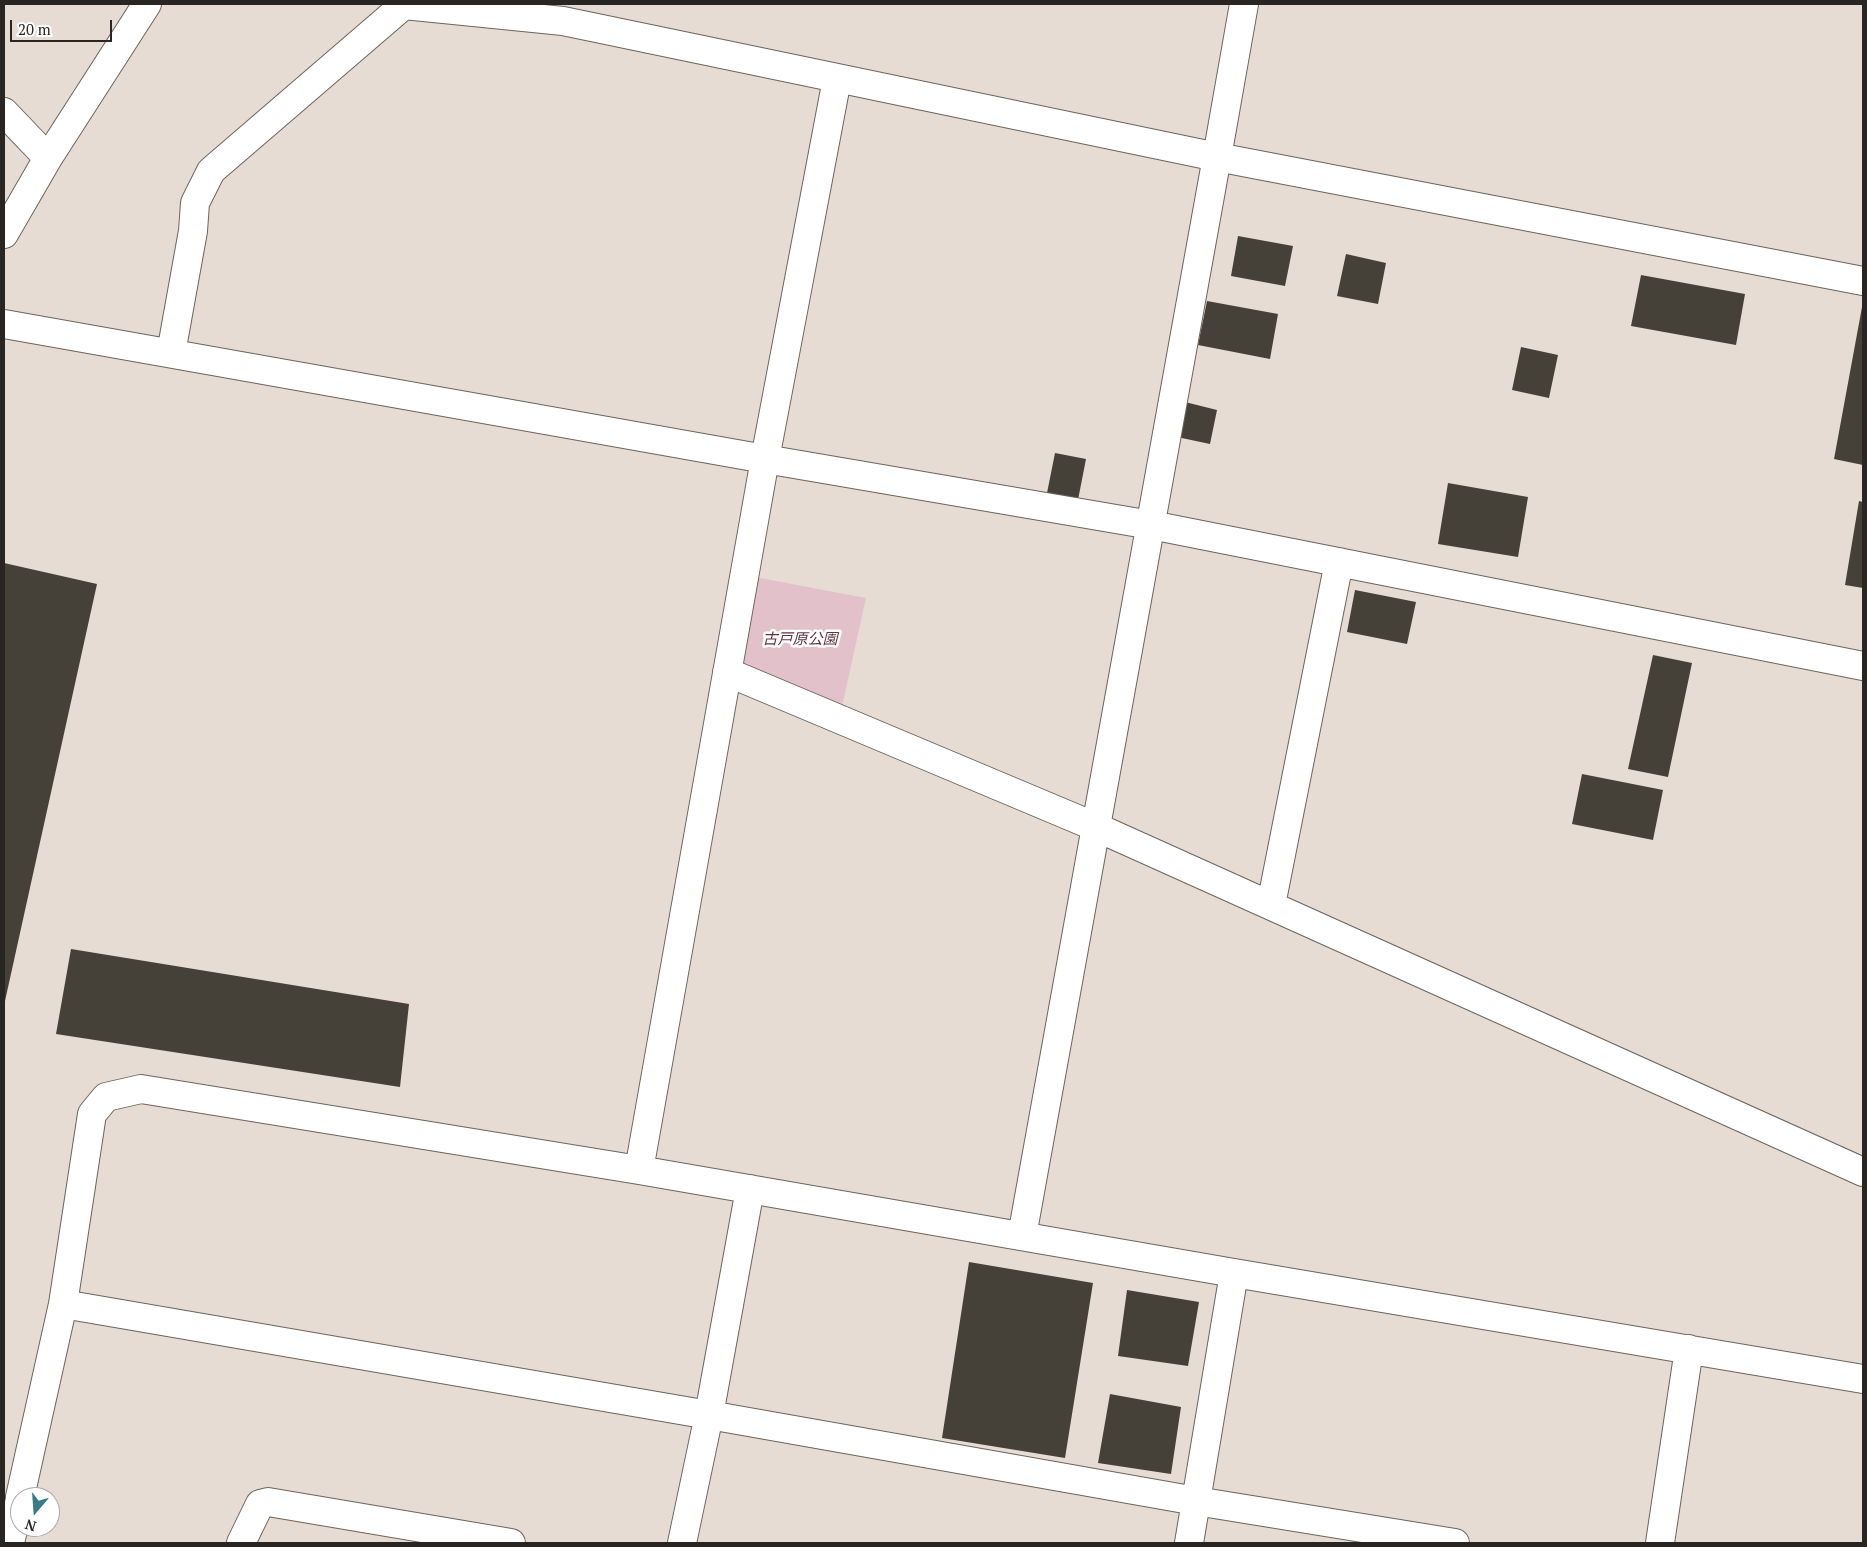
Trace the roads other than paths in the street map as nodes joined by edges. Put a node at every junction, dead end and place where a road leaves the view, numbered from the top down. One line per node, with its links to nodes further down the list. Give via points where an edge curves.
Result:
1 (147, 4): 6 (street)
2 (1244, 4): 7 (street)
3 (404, 5): 4 (street, via 563,21); 11 (street, via 211,171 195,203 193,231)
4 (837, 78): 7 (street); 12 (street)
5 (4, 112): 6 (street)
6 (48, 158): 8 (street)
7 (1217, 158): 9 (street); 13 (street)
8 (4, 234)
9 (1863, 281)
10 (4, 324): 11 (street)
11 (170, 353): 12 (street)
12 (764, 459): 13 (street); 16 (street)
13 (1151, 524): 14 (street); 17 (street)
14 (1339, 562): 15 (street); 18 (street)
15 (1863, 666)
16 (726, 672): 17 (street); 19 (street)
17 (1096, 827): 18 (street); 22 (street)
18 (1271, 905): 20 (street)
19 (639, 1170): 21 (street); 24 (street, via 141,1089 106,1097 92,1114)
20 (1863, 1172)
21 (750, 1189): 22 (street); 27 (street)
22 (1022, 1236): 23 (street)
23 (1234, 1273): 25 (street); 29 (street)
24 (63, 1304): 27 (street); 28 (street)
25 (1689, 1349): 26 (street); 35 (street)
26 (1863, 1379)
27 (709, 1415): 29 (street); 32 (street)
28 (22, 1487)
29 (1196, 1501): 33 (street); 34 (street)
30 (241, 1543): 31 (street, via 260,1504 268,1502)
31 (511, 1543)
32 (682, 1543)
33 (1189, 1543)
34 (1456, 1543)
35 (1660, 1543)

